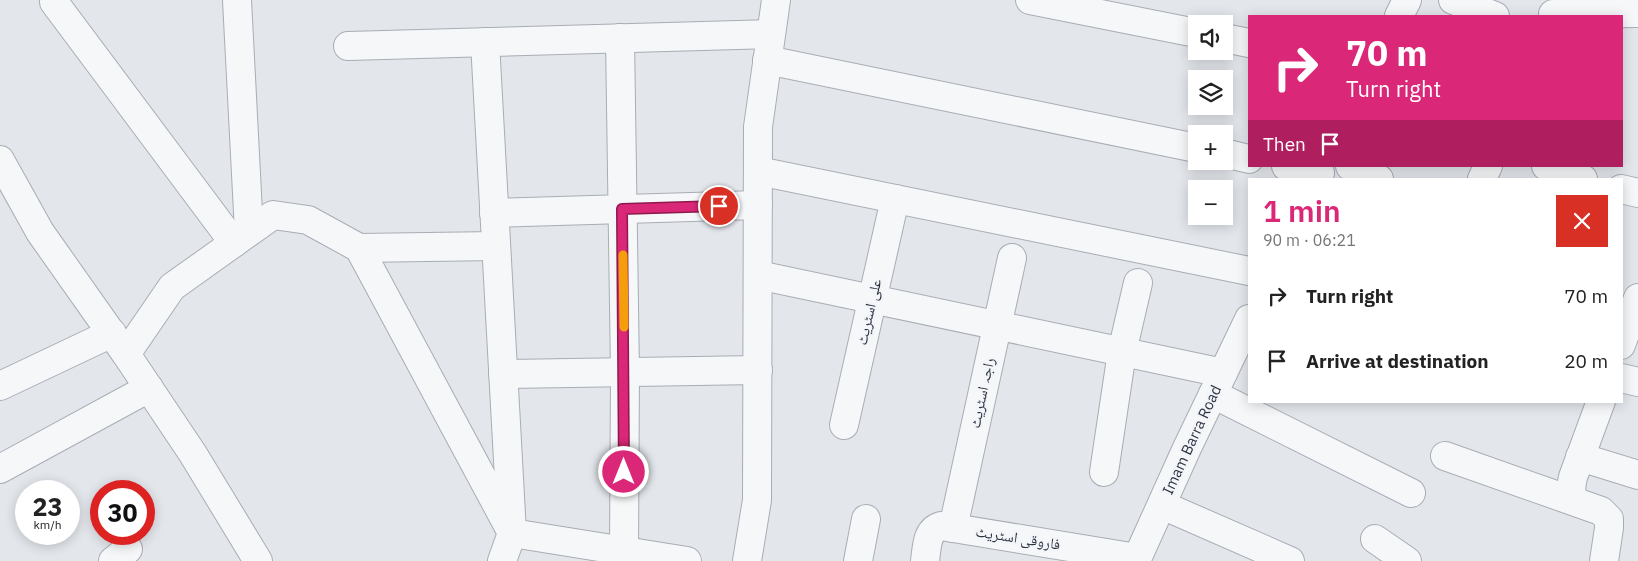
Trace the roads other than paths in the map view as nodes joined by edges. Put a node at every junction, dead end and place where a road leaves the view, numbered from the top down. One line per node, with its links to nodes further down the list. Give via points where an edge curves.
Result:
1 (237, 0): 37 (street)
2 (776, 0): 13 (street)
3 (1030, 0): 7 (street)
4 (1407, 0): 10 (street)
5 (1453, 0): 11 (street)
6 (54, 2): 37 (street)
7 (1092, 6): 12 (street)
8 (1554, 10): 9 (street)
9 (1638, 12)
10 (1400, 15)
11 (1492, 15)
12 (1188, 31)
13 (771, 34): 14 (street); 19 (street)
14 (620, 38): 16 (street); 35 (street)
15 (1233, 40): 17 (street)
16 (485, 42): 18 (street); 36 (street)
17 (1248, 43)
18 (348, 46)
19 (768, 60): 20 (street); 27 (street, via 758,127)
20 (1188, 146)
21 (1233, 156): 22 (street)
22 (1248, 159)
23 (1, 166): 49 (street, via 40,232)
24 (1291, 167): 28 (street)
25 (1352, 167): 29 (street)
26 (1549, 167): 30 (street)
27 (758, 171): 33 (street); 34 (street)
28 (1320, 173)
29 (1377, 178)
30 (1580, 178)
31 (1623, 189): 32 (street)
32 (1638, 193)
33 (895, 199): 41 (street); 45 (street, علی اسٹریٹ)
34 (758, 205): 35 (street); 42 (street)
35 (622, 209): 36 (street); 52 (street)
36 (494, 213): 38 (street)
37 (242, 238): 39 (street, via 273,215 308,220); 49 (street, via 172,288)
38 (496, 246): 39 (street); 53 (street)
39 (359, 248): 73 (street)
40 (1012, 258): 47 (street, راجہ اسٹریٹ)
41 (1248, 272)
42 (758, 275): 45 (street); 51 (street)
43 (1138, 283): 50 (street)
44 (1638, 298): 48 (street)
45 (872, 299): 47 (street); 62 (street, علی اسٹریٹ)
46 (1248, 322): 56 (street, Imam Barra Road)
47 (997, 326): 50 (street); 72 (street, راجہ اسٹریٹ)
48 (1623, 339)
49 (119, 343): 57 (street); 58 (street)
50 (1122, 352): 56 (street); 66 (street)
51 (758, 370): 52 (street); 80 (street, via 757,500)
52 (625, 372): 53 (street); 75 (street)
53 (503, 374): 73 (street)
54 (1623, 378): 55 (street)
55 (1638, 382)
56 (1218, 383): 59 (street); 70 (street, Imam Barra Road)
57 (0, 386)
58 (149, 388): 65 (street); 77 (street)
59 (1248, 400)
60 (1253, 403): 68 (street)
61 (1600, 403): 64 (street)
62 (844, 425)
63 (1445, 456): 69 (street)
64 (1580, 457): 67 (street); 69 (street, via 1571,488)
65 (0, 469)
66 (1104, 472)
67 (1638, 475)
68 (1411, 493)
69 (1573, 500): 85 (street, via 1601,511 1609,519)
70 (1162, 504): 76 (street, Imam Barra Road); 83 (street)
71 (866, 519): 81 (street)
72 (953, 528): 76 (street, فاروقی اسٹریٹ); 82 (street, فاروقی اسٹریٹ, via 934,528 930,533)
73 (512, 533): 75 (street); 78 (street)
74 (1375, 539): 84 (street)
75 (624, 551): 79 (street)
76 (1136, 559)
77 (258, 561)
78 (502, 561)
79 (686, 561)
80 (747, 561)
81 (858, 561)
82 (925, 561)
83 (1290, 561)
84 (1407, 561)
85 (1604, 561)

